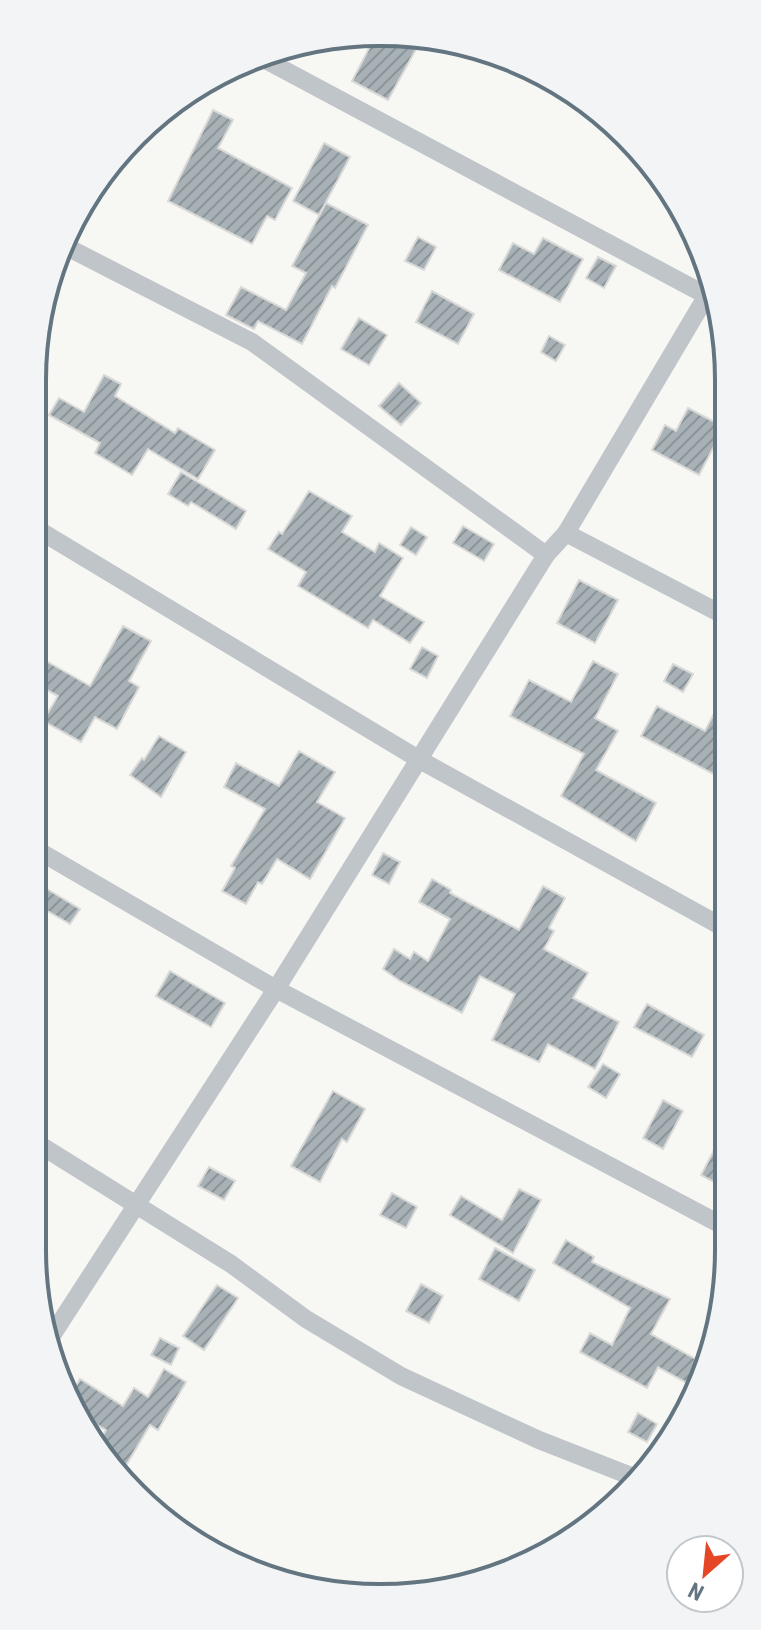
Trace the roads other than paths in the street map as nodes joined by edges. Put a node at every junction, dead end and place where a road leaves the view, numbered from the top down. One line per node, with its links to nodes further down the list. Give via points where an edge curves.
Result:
1 (273, 64): 3 (street)
2 (72, 250): 7 (street, via 252,342)
3 (702, 289)
4 (706, 303): 5 (street)
5 (566, 533): 7 (street); 8 (street)
6 (46, 534): 9 (street)
7 (546, 555): 9 (street)
8 (715, 611)
9 (420, 760): 11 (street); 12 (street)
10 (46, 855): 12 (street)
11 (715, 923)
12 (276, 989): 14 (street); 15 (street)
13 (46, 1149): 14 (street)
14 (137, 1204): 16 (street); 17 (street, via 306,1319 401,1376)
15 (715, 1222)
16 (56, 1330)
17 (628, 1475)

